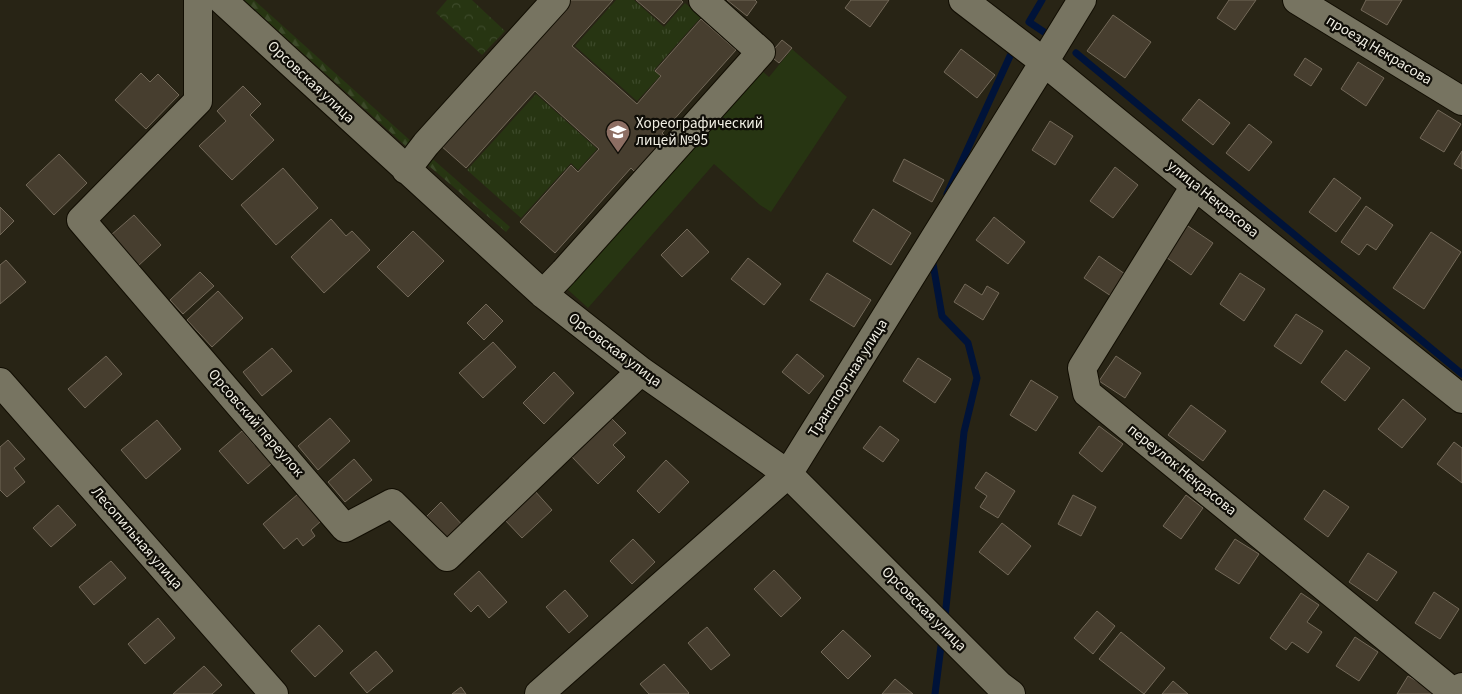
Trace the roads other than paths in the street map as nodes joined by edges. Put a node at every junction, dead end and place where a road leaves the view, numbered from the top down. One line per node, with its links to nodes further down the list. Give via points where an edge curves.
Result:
1 (198, 0): 13 (street, Орсовский переулок, via 198,101 81,220 346,528 392,503 447,557)
2 (222, 0): 10 (street, Орсовская улица)
3 (556, 0): 10 (street, via 520,28)
4 (703, 0): 12 (street, via 761,52)
5 (963, 0): 8 (street, улица Некрасова)
6 (1082, 0): 8 (street, Транспортная улица)
7 (1297, 0): 9 (street, проезд Некрасова)
8 (1044, 62): 11 (street, улица Некрасова); 16 (street, Транспортная улица)
9 (1462, 101)
10 (406, 170): 12 (street, Орсовская улица)
11 (1196, 186): 15 (street, улица Некрасова); 17 (street, переулок Некрасова, via 1082,368 1087,393 1453,692)
12 (543, 294): 13 (street, Орсовская улица)
13 (641, 371): 16 (street, Орсовская улица)
14 (0, 382): 19 (street, Лесопильная улица)
15 (1462, 399)
16 (788, 474): 18 (street, Орсовская улица); 20 (street, Транспортная улица)
17 (1462, 687)
18 (999, 691)
19 (274, 694)
20 (539, 694)

